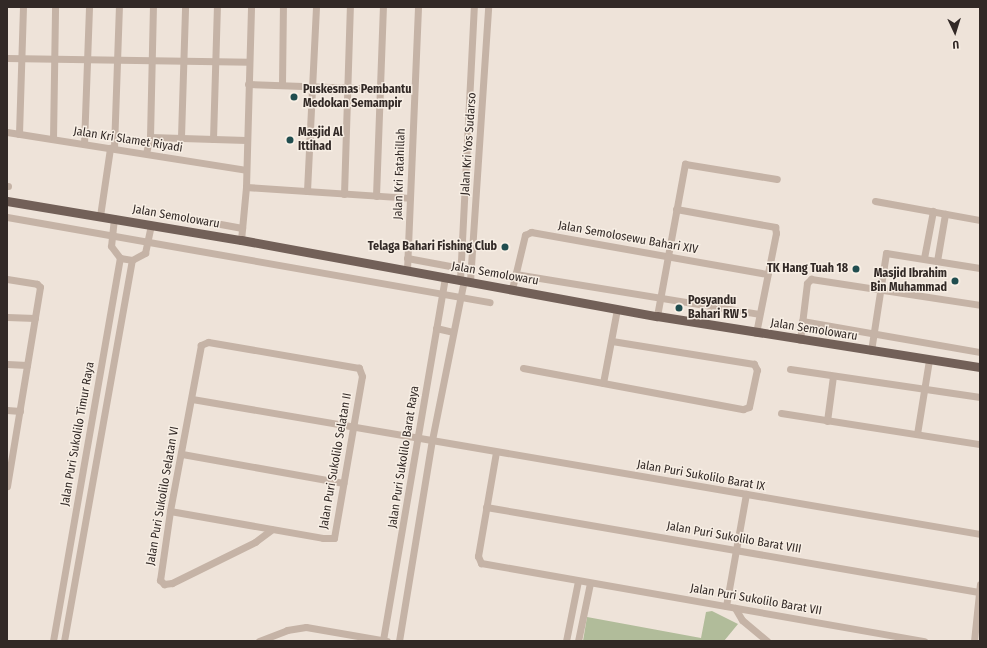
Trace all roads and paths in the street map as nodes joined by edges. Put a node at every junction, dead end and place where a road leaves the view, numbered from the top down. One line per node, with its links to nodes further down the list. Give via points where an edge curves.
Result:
1 (23, 7): 20 (street)
2 (55, 7): 18 (street)
3 (88, 7): 21 (street)
4 (119, 7): 23 (street)
5 (153, 7): 22 (street)
6 (185, 7): 24 (street)
7 (217, 7): 25 (street)
8 (251, 7): 26 (street)
9 (283, 7): 28 (street)
10 (316, 7): 29 (street)
11 (350, 7): 30 (street)
12 (383, 7): 31 (street)
13 (418, 7): 32 (street, Jalan Kri Fatahillah)
14 (474, 7): 16 (street, Jalan Kri Yos Sudarso)
15 (488, 7): 17 (street, Jalan Kri Yos Sudarso)
16 (472, 52): 17 (street); 45 (street, Jalan Kri Yos Sudarso)
17 (486, 53): 46 (street, Jalan Kri Yos Sudarso)
18 (54, 57): 20 (street); 21 (street); 37 (street)
19 (7, 58): 20 (street)
20 (21, 58): 34 (street)
21 (87, 59): 23 (street); 40 (street)
22 (150, 59): 23 (street); 24 (street); 35 (street)
23 (118, 60): 41 (street)
24 (183, 61): 25 (street); 36 (street)
25 (215, 62): 26 (street); 38 (street)
26 (249, 62): 27 (street)
27 (248, 84): 28 (street); 39 (street)
28 (282, 84): 29 (street)
29 (313, 85): 30 (street); 48 (street)
30 (347, 86): 31 (street); 49 (street)
31 (380, 88): 32 (street); 50 (street)
32 (414, 90): 51 (street, Jalan Kri Fatahillah)
33 (7, 132): 34 (street, Jalan Kri Slamet Riyadi)
34 (19, 134): 37 (street, Jalan Kri Slamet Riyadi)
35 (150, 137): 36 (street); 42 (street)
36 (181, 137): 38 (street)
37 (53, 139): 40 (street, Jalan Kri Slamet Riyadi)
38 (214, 139): 39 (street)
39 (246, 140): 43 (street)
40 (84, 144): 41 (street, Jalan Kri Slamet Riyadi)
41 (112, 148): 42 (street, Jalan Kri Slamet Riyadi); 57 (street)
42 (146, 153): 43 (street, Jalan Kri Slamet Riyadi)
43 (246, 170): 47 (street)
44 (777, 179): 54 (street, via 685,164)
45 (466, 186): 46 (street); 73 (street, Jalan Kri Yos Sudarso)
46 (478, 186): 76 (street, Jalan Kri Yos Sudarso)
47 (246, 187): 48 (street); 63 (street)
48 (307, 191): 49 (street)
49 (344, 194): 50 (street)
50 (376, 196): 51 (street)
51 (410, 198): 69 (street, Jalan Kri Fatahillah)
52 (875, 200): 55 (street)
53 (7, 201): 57 (main road, Jalan Semolowaru)
54 (676, 209): 67 (street); 78 (street, via 773,226 776,233)
55 (933, 212): 56 (street); 70 (street)
56 (945, 214): 61 (street); 72 (street)
57 (100, 216): 60 (main road, Jalan Semolowaru)
58 (7, 217): 64 (street)
59 (193, 219): 63 (street)
60 (114, 220): 62 (main road, Jalan Semolowaru); 64 (street)
61 (980, 220)
62 (151, 227): 65 (street); 66 (main road, Jalan Semolowaru)
63 (242, 228): 66 (street)
64 (111, 233): 65 (street); 68 (street, via 110,246)
65 (148, 240): 71 (street, via 145,253); 84 (street)
66 (241, 240): 75 (main road, Jalan Semolowaru)
67 (667, 256): 77 (street, Jalan Semolosewu Bahari XIV, via 531,232 525,235); 78 (street, Jalan Semolosewu Bahari XIV); 85 (street)
68 (120, 258): 71 (street); 119 (street, Jalan Puri Sukolilo Timur Raya)
69 (407, 258): 73 (street); 75 (street, Jalan Kri Fatahillah)
70 (924, 258): 72 (street); 83 (street, via 886,253)
71 (132, 260): 121 (street, Jalan Puri Sukolilo Timur Raya)
72 (936, 261): 74 (street)
73 (462, 268): 76 (street); 81 (street, Jalan Kri Yos Sudarso)
74 (980, 268)
75 (407, 270): 80 (main road, Jalan Semolowaru)
76 (472, 270): 81 (street, Jalan Kri Yos Sudarso)
77 (515, 274): 82 (street, Jalan Semolosewu Bahari XIV); 85 (street)
78 (767, 274): 88 (street)
79 (7, 279): 92 (street, via 37,284 40,287)
80 (445, 279): 81 (main road, Jalan Semolowaru); 84 (street, Jalan Puri Sukolilo Barat Raya)
81 (463, 286): 82 (main road, Jalan Semolowaru); 84 (street); 86 (street); 95 (street, Jalan Puri Sukolilo Barat Raya)
82 (512, 289): 89 (main road, Jalan Semolowaru)
83 (880, 289): 87 (street); 93 (street, via 811,279 807,283); 97 (street)
84 (442, 292): 94 (street, Jalan Puri Sukolilo Barat Raya)
85 (660, 297): 88 (street); 90 (street)
86 (490, 302)
87 (980, 305)
88 (759, 314): 96 (street)
89 (616, 315): 90 (main road, Jalan Semolowaru); 99 (street)
90 (657, 316): 96 (main road, Jalan Semolowaru)
91 (7, 317): 92 (street)
92 (35, 318): 104 (street)
93 (802, 321): 97 (street); 98 (street)
94 (436, 328): 95 (street); 122 (street, Jalan Puri Sukolilo Barat Raya)
95 (453, 332): 123 (street, Jalan Puri Sukolilo Barat Raya)
96 (756, 333): 98 (main road, Jalan Semolowaru)
97 (873, 334): 101 (street); 102 (street)
98 (800, 340): 101 (main road, Jalan Semolowaru)
99 (612, 341): 110 (street); 110 (street, via 754,364 757,370 749,407 746,409)
100 (208, 342): 113 (street, Jalan Puri Sukolilo Selatan VI, via 201,345); 118 (street, Jalan Puri Sukolilo Selatan II, via 359,368 362,376)
101 (871, 351): 105 (main road, Jalan Semolowaru)
102 (980, 352)
103 (7, 364): 104 (street)
104 (27, 365): 115 (street)
105 (928, 365): 106 (main road, Jalan Semolowaru); 111 (street)
106 (980, 367)
107 (523, 368): 110 (street)
108 (790, 369): 109 (street)
109 (833, 376): 111 (street); 117 (street)
110 (604, 382)
111 (924, 390): 112 (street); 120 (street)
112 (980, 397)
113 (192, 399): 118 (street, Jalan Puri Sukolilo Barat IX); 126 (street, Jalan Puri Sukolilo Selatan VI)
114 (7, 410): 115 (street)
115 (20, 411): 127 (street)
116 (781, 413): 117 (street)
117 (827, 420): 120 (street)
118 (354, 426): 122 (street, Jalan Puri Sukolilo Barat IX); 128 (street, Jalan Puri Sukolilo Selatan II)
119 (89, 434): 121 (street); 145 (street, Jalan Puri Sukolilo Timur Raya)
120 (917, 434): 124 (street)
121 (101, 437): 146 (street, Jalan Puri Sukolilo Timur Raya)
122 (419, 437): 123 (street, Jalan Puri Sukolilo Barat IX); 139 (street, Jalan Puri Sukolilo Barat Raya)
123 (432, 440): 125 (street, Jalan Puri Sukolilo Barat IX); 140 (street, Jalan Puri Sukolilo Barat Raya)
124 (980, 444)
125 (496, 452): 130 (street, Jalan Puri Sukolilo Barat IX); 131 (street)
126 (182, 454): 128 (street); 132 (street, Jalan Puri Sukolilo Selatan VI)
127 (10, 456): 129 (street)
128 (343, 483): 133 (street, Jalan Puri Sukolilo Selatan II, via 332,538)
129 (7, 486)
130 (746, 494): 134 (street, Jalan Puri Sukolilo Barat IX); 135 (street)
131 (486, 507): 135 (street, Jalan Puri Sukolilo Barat VIII); 136 (street, Jalan Puri Sukolilo Barat VII, via 480,562)
132 (170, 511): 133 (street, Jalan Puri Sukolilo Selatan II); 133 (street, Jalan Puri Sukolilo Selatan VI, via 160,578 164,584 172,583 248,546)
133 (272, 529)
134 (980, 534)
135 (736, 550): 138 (street, Jalan Puri Sukolilo Barat VIII); 141 (street)
136 (584, 582): 141 (street, Jalan Puri Sukolilo Barat VII); 143 (street); 144 (street)
137 (980, 584): 138 (street)
138 (979, 592): 153 (street)
139 (392, 595): 140 (street); 148 (street, Jalan Puri Sukolilo Barat Raya)
140 (405, 598): 149 (street, Jalan Puri Sukolilo Barat Raya)
141 (726, 606): 142 (street, Jalan Puri Sukolilo Barat VII)
142 (735, 608): 151 (street, via 742,620); 152 (street, Jalan Puri Sukolilo Barat VII)
143 (568, 631): 144 (street); 150 (street)
144 (579, 637)
145 (53, 641)
146 (64, 641)
147 (259, 641): 148 (street, via 287,630 306,627)
148 (385, 641)
149 (399, 641)
150 (566, 641)
151 (767, 641)
152 (924, 641)
153 (974, 641)

